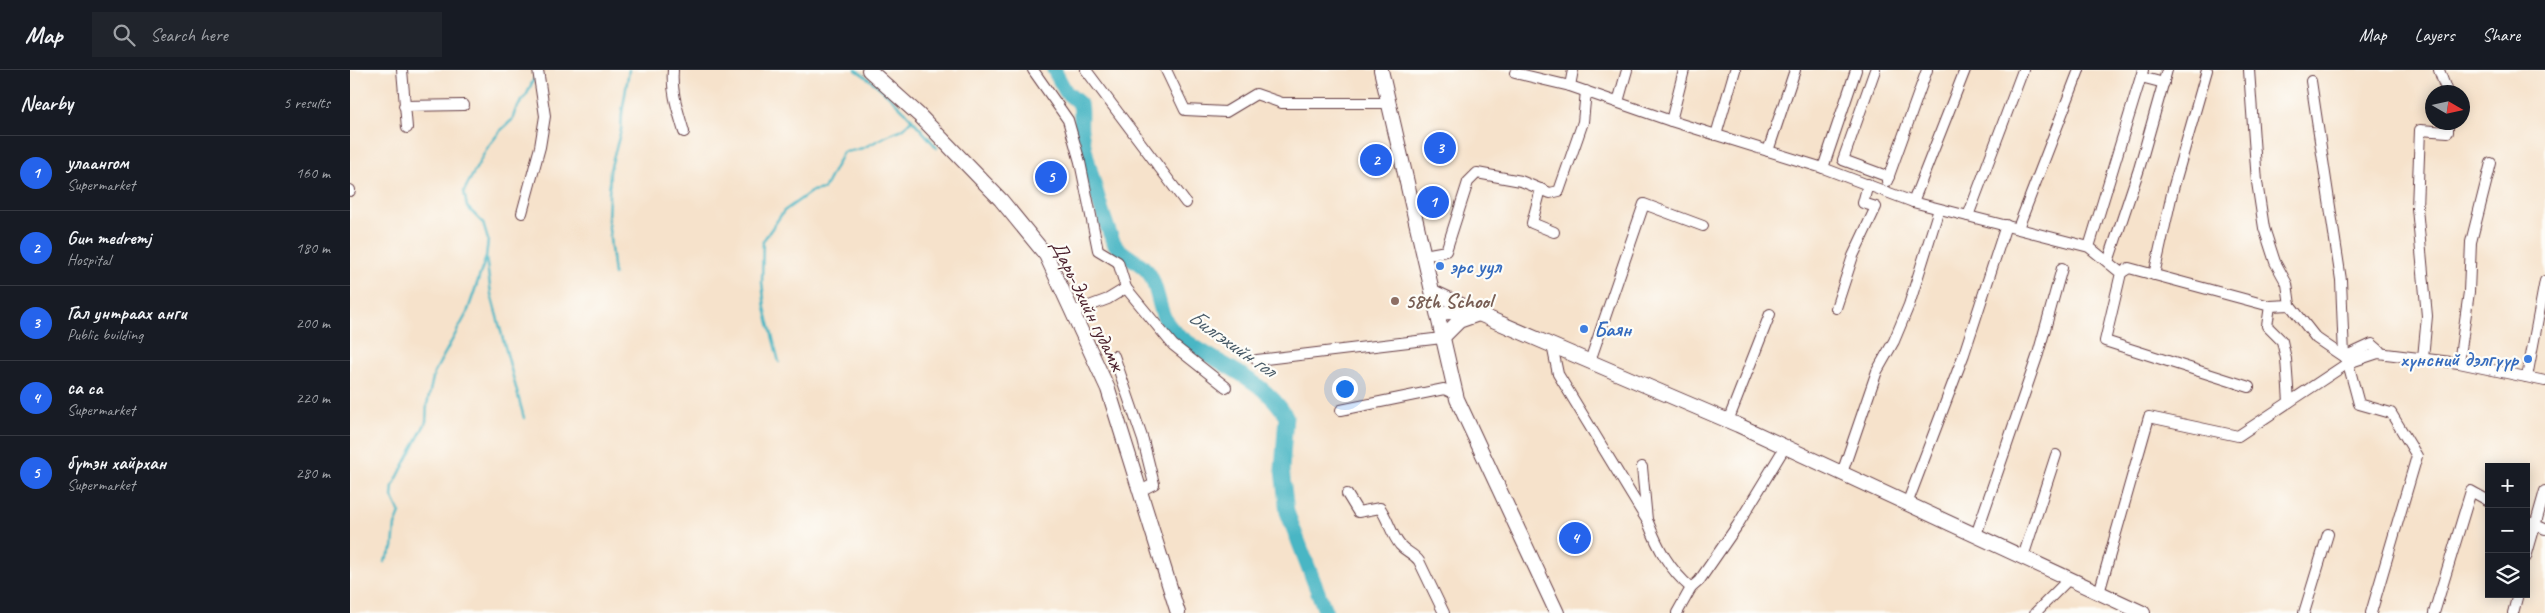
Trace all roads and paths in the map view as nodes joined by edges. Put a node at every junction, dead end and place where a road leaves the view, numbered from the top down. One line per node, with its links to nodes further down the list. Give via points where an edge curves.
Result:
1 (402, 70): 34 (street)
2 (673, 70): 38 (street, via 674,92)
3 (869, 70): 68 (main road, Дарь-Эхийн гудамж, via 919,115 1001,200 1046,255)
4 (1033, 70): 63 (street, via 1068,120 1098,250 1118,262)
5 (1086, 70): 48 (street)
6 (1166, 70): 32 (street, via 1185,110 1226,112 1256,94 1282,103)
7 (1381, 70): 32 (main road)
8 (1573, 70): 29 (street)
9 (1627, 70): 31 (street)
10 (1684, 70): 35 (street)
11 (1735, 70): 39 (street)
12 (1795, 70): 40 (street)
13 (1856, 70): 42 (street)
14 (1875, 70): 43 (street, via 1843,160)
15 (1927, 70): 43 (street)
16 (1964, 70): 47 (street)
17 (2023, 70): 51 (street)
18 (2079, 70): 54 (street)
19 (2167, 70): 27 (street)
20 (2207, 70): 61 (street, via 2173,189)
21 (2249, 70): 65 (street, via 2257,182 2264,228 2275,262 2287,284)
22 (2439, 70): 28 (street)
23 (539, 71): 50 (street, via 545,116)
24 (1512, 71): 29 (street)
25 (2142, 73): 27 (street); 56 (street)
26 (2311, 81): 77 (street, via 2341,280)
27 (2164, 83): 58 (street)
28 (2444, 85)
29 (1570, 86): 30 (street)
30 (1586, 91): 31 (street); 46 (street, via 1583,122 1559,192)
31 (1618, 102): 35 (street)
32 (1388, 103): 57 (main road)
33 (464, 105): 34 (street)
34 (404, 106): 36 (street)
35 (1671, 121): 39 (street)
36 (407, 128)
37 (2448, 130): 75 (street, via 2420,130 2416,208 2427,316)
38 (684, 132)
39 (1716, 135): 40 (street)
40 (1768, 151): 42 (street)
41 (2491, 164): 79 (street, via 2470,242 2469,292)
42 (1824, 168): 44 (street)
43 (1889, 177): 45 (street)
44 (1868, 184): 45 (street); 67 (street, via 1863,203 1876,206 1853,256)
45 (1883, 188): 47 (street)
46 (1541, 189): 55 (street, via 1532,223); 57 (street, via 1521,181 1477,173 1468,182 1446,251)
47 (1913, 202): 49 (street)
48 (1186, 203)
49 (1939, 209): 51 (street); 91 (street, via 1909,305 1877,371)
50 (522, 214)
51 (1968, 216): 52 (street)
52 (2006, 225): 54 (street); 96 (street, via 1964,354)
53 (1703, 226): 78 (street, via 1644,204)
54 (2018, 228): 56 (street)
55 (1554, 232)
56 (2089, 247): 58 (street)
57 (1424, 254): 64 (main road)
58 (2108, 262): 60 (street)
59 (2062, 268): 101 (street, via 2038,354)
60 (2121, 273): 61 (street, via 2129,268); 83 (street, via 2105,341)
61 (2154, 275): 66 (street)
62 (2545, 281): 80 (street)
63 (1126, 288): 68 (street, via 1108,299); 82 (street, via 1174,345)
64 (1433, 292): 69 (main road); 70 (main road)
65 (2290, 305): 66 (street); 77 (street, via 2316,338)
66 (2270, 306): 85 (street, via 2267,326 2282,341)
67 (1836, 308)
68 (1073, 312): 93 (main road, Дарь-Эхийн гудамж, via 1108,389)
69 (1438, 313): 70 (main road, via 1464,311); 72 (main road)
70 (1479, 314): 72 (main road, via 1459,321); 73 (main road)
71 (1770, 314): 87 (street)
72 (1442, 338): 76 (street); 84 (main road)
73 (1552, 345): 78 (main road); 97 (street, via 1558,374)
74 (1114, 356): 93 (street, via 1143,440 1154,484)
75 (2423, 358): 77 (street, via 2378,353 2372,344); 79 (street)
76 (1257, 360)
77 (2346, 360): 85 (street); 114 (street, via 2359,404 2391,413 2417,456)
78 (1590, 361): 87 (main road)
79 (2459, 363): 80 (street)
80 (2527, 377): 81 (street)
81 (2545, 381)
82 (1226, 387)
83 (2249, 387)
84 (1456, 395): 86 (street, via 1444,390); 109 (main road)
85 (2289, 402): 105 (street, via 2238,436 2149,417)
86 (1341, 410)
87 (1728, 420): 88 (main road)
88 (1785, 447): 91 (main road); 104 (street, via 1722,549)
89 (2056, 455): 102 (street)
90 (1642, 466): 97 (street)
91 (1842, 473): 96 (main road)
92 (2545, 490): 98 (street)
93 (1140, 491): 107 (main road, Дарь-Эхийн гудамж)
94 (1347, 494): 108 (street, via 1358,512 1380,508 1399,543 1418,561)
95 (2485, 499): 115 (street, via 2471,491)
96 (1907, 504): 101 (main road)
97 (1648, 522): 104 (street, via 1657,546 1674,574)
98 (2530, 524): 99 (street)
99 (2545, 529)
100 (2328, 534): 113 (street)
101 (1976, 535): 102 (main road)
102 (2023, 557): 103 (main road)
103 (2069, 579): 105 (main road); 111 (street)
104 (1691, 588): 110 (street)
105 (2099, 592): 112 (main road)
106 (2517, 598): 116 (street)
107 (1178, 613)
108 (1444, 613)
109 (1557, 613)
110 (1676, 613)
111 (2035, 613)
112 (2143, 613)
113 (2304, 613)
114 (2371, 613)
115 (2434, 613)
116 (2513, 613)

